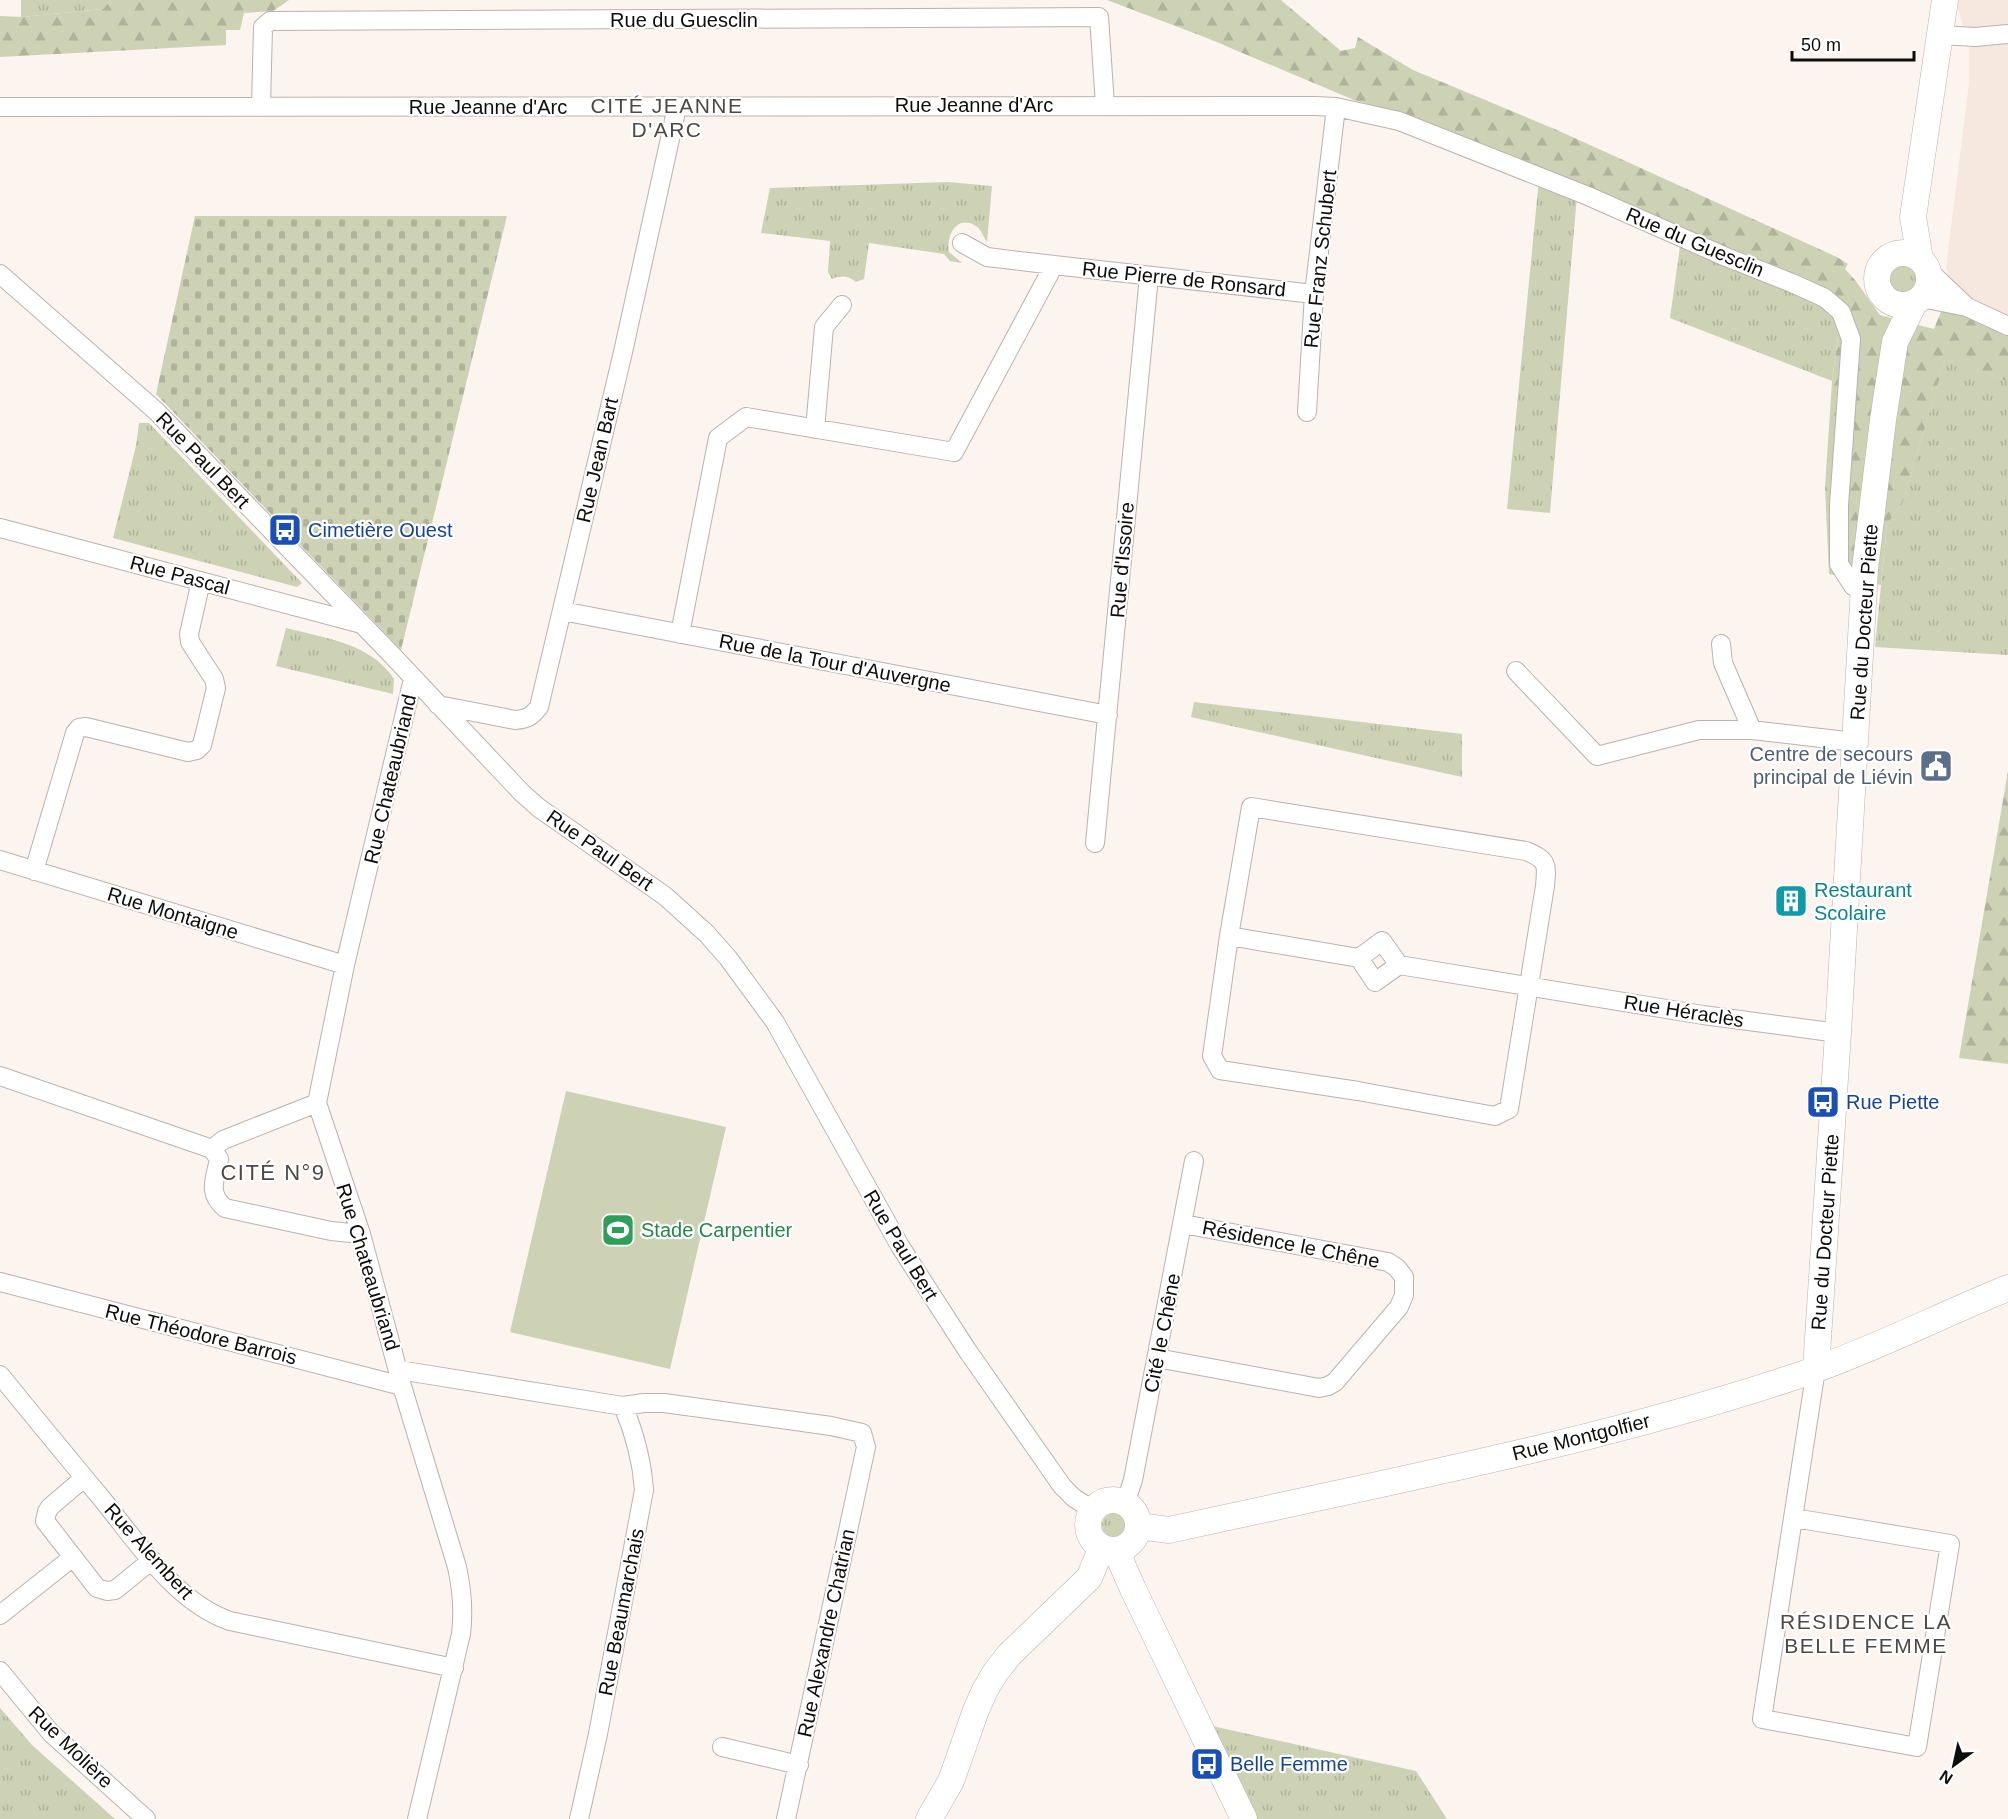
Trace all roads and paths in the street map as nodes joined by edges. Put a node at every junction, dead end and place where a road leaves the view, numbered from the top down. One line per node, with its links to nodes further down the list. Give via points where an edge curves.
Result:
1 (1945, 0): 3 (street)
2 (2008, 34): 3 (street)
3 (1939, 35): 11 (street, via 1914,217)
4 (1105, 105): 5 (street, Rue Jeanne d'Arc); 6 (street, Rue du Guesclin, via 1099,17 270,21 263,27); 8 (street, Rue Jeanne d'Arc)
5 (1265, 105): 9 (street, Rue du Guesclin)
6 (261, 106): 7 (street, Rue Jeanne d'Arc); 8 (street, Rue Jeanne d'Arc)
7 (0, 107)
8 (677, 107): 27 (street, Rue Jean Bart)
9 (1336, 107): 15 (street, Rue Franz Schubert); 26 (street, Rue du Guesclin, via 1399,121 1577,192 1825,298 1841,312 1851,339 1839,505 1839,564 1853,586)
10 (962, 243): 12 (street, Rue Pierre de Ronsard, via 987,257)
11 (1915, 260): 16 (street, via 1888,257 1881,263 1876,281); 17 (street, via 1929,282); 19 (street)
12 (1054, 265): 14 (street, Rue Pierre de Ronsard); 23 (street, Rue Pierre de Ronsard, via 954,452)
13 (0, 274): 28 (street, Rue Paul Bert, via 156,411)
14 (1149, 276): 15 (street, Rue Pierre de Ronsard); 34 (street, Rue d'Issoire)
15 (1314, 294): 22 (street, Rue Franz Schubert)
16 (1882, 295): 17 (street, via 1896,305); 21 (street, Rue du Docteur Piette)
17 (1917, 301): 19 (street); 21 (street, Rue du Docteur Piette)
18 (842, 305): 23 (street, via 824,327)
19 (1967, 307): 20 (street)
20 (2008, 326)
21 (1895, 342): 26 (street, Rue du Docteur Piette)
22 (1306, 412)
23 (815, 429): 29 (street, Rue Pierre de Ronsard, via 746,417 718,438)
24 (0, 528): 25 (street, Rue Pascal)
25 (201, 581): 28 (street, Rue Pascal); 39 (street, via 190,642 216,688 202,745 188,752 79,728)
26 (1864, 590): 36 (street, Rue du Docteur Piette)
27 (562, 611): 29 (street, Rue de la Tour d'Auvergne); 33 (street, Rue Jean Bart, via 539,707 532,716 514,720)
28 (360, 624): 32 (street, Rue Paul Bert)
29 (680, 634): 34 (street, Rue de la Tour d'Auvergne)
30 (1721, 644): 35 (street, via 1723,663)
31 (1516, 671): 35 (street, via 1597,756 1699,730)
32 (413, 679): 33 (street, Rue Paul Bert); 42 (street, Rue Chateaubriand)
33 (438, 705): 62 (street, Rue Paul Bert, via 539,808 665,896 728,958 775,1022 935,1302 1062,1486)
34 (1108, 715): 37 (street, Rue d'Issoire)
35 (1752, 730): 36 (street)
36 (1855, 742): 45 (street, Rue du Docteur Piette)
37 (1095, 843)
38 (0, 860): 39 (street, Rue Montaigne)
39 (34, 871): 42 (street, Rue Montaigne)
40 (1229, 936): 41 (street); 44 (street, via 1212,1056 1220,1070 1495,1116 1509,1109); 44 (street, via 1251,807 1526,851 1541,858 1547,867)
41 (1359, 958): 43 (street, via 1382,941); 43 (street, via 1375,982)
42 (345, 965): 47 (street, Rue Chateaubriand)
43 (1399, 965): 44 (street, Rue Héraclès)
44 (1530, 987): 45 (street, Rue Héraclès)
45 (1838, 1033): 55 (street, Rue du Docteur Piette)
46 (0, 1076): 48 (street)
47 (316, 1103): 48 (street, via 223,1140); 51 (street, Rue Chateaubriand)
48 (212, 1149): 51 (street, via 219,1159 213,1192 225,1208)
49 (1194, 1161): 50 (street, Cité le Chêne)
50 (1183, 1224): 54 (street, Cité le Chêne); 54 (street, Résidence le Chêne, via 1388,1262 1404,1277 1404,1295 1376,1334 1328,1386 1319,1388)
51 (361, 1234): 57 (street, Rue Chateaubriand)
52 (0, 1282): 57 (street, Rue Théodore Barrois)
53 (2008, 1288): 55 (street, Rue Montgolfier)
54 (1156, 1358): 61 (street, Cité le Chêne, via 1133,1480)
55 (1816, 1369): 63 (street); 64 (street, Rue Montgolfier, via 1625,1427 1518,1453 1169,1530)
56 (0, 1376): 60 (street, Rue Alembert)
57 (401, 1378): 58 (street, Rue Théodore Barrois); 71 (street, Rue Chateaubriand, via 462,1590 462,1623)
58 (623, 1406): 59 (street, Rue Théodore Barrois, via 664,1403 831,1426 862,1433); 77 (street, Rue Beaumarchais, via 642,1464 645,1490)
59 (866, 1447): 74 (street, Rue Alexandre Chatrian)
60 (84, 1478): 66 (street, via 45,1516 47,1526); 67 (street, Rue Alembert)
61 (1122, 1502): 62 (street, via 1106,1501); 64 (street, via 1134,1512)
62 (1093, 1510): 65 (street, via 1088,1526 1095,1542)
63 (1794, 1518): 63 (street, via 1762,1719 1917,1747 1950,1544)
64 (1138, 1526): 65 (street, via 1132,1540)
65 (1111, 1548): 68 (street); 69 (street)
66 (73, 1557): 67 (street, via 97,1588 107,1591 115,1590); 70 (street)
67 (152, 1560): 71 (street, Rue Alembert, via 189,1598 218,1617)
68 (1089, 1578): 69 (street); 79 (street, via 1009,1655 985,1690 951,1781)
69 (1130, 1582): 80 (street)
70 (0, 1615)
71 (454, 1668): 76 (street, Rue Chateaubriand)
72 (0, 1671): 75 (street, Rue Molière, via 51,1733)
73 (722, 1747): 74 (street)
74 (799, 1765): 78 (street, Rue Alexandre Chatrian)
75 (146, 1819)
76 (417, 1819)
77 (579, 1819)
78 (786, 1819)
79 (929, 1819)
80 (1244, 1819)

